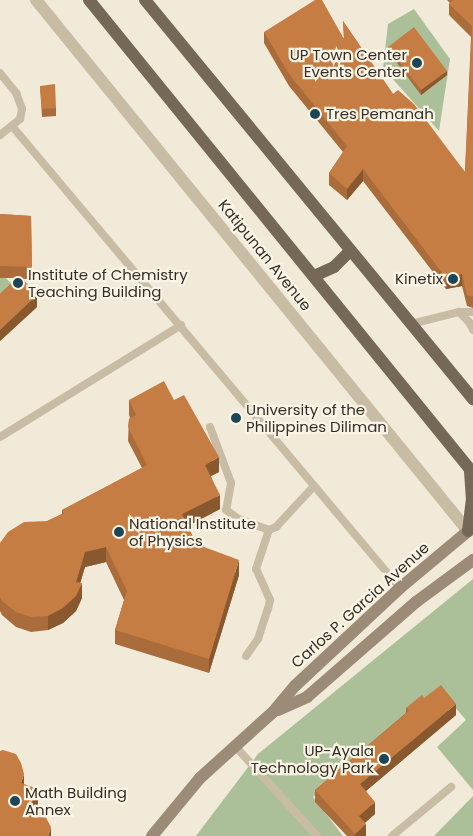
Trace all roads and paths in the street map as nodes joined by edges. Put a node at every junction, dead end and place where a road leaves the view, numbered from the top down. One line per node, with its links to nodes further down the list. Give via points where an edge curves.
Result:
1 (36, 0): 19 (street, Katipunan Avenue)
2 (89, 0): 8 (main road, Katipunan Avenue)
3 (145, 0): 7 (main road)
4 (0, 73): 5 (lane, via 16,93 22,109 20,119)
5 (12, 126): 6 (lane); 12 (lane)
6 (0, 135)
7 (350, 252): 8 (main road, via 334,267); 11 (main road)
8 (314, 276): 17 (main road, Katipunan Avenue)
9 (459, 312): 10 (lane); 11 (lane); 13 (lane, via 470,322)
10 (473, 312)
11 (411, 324): 14 (main road)
12 (181, 325): 16 (lane); 18 (lane)
13 (473, 330)
14 (473, 399)
15 (210, 427): 20 (lane, via 231,483 226,510 239,519)
16 (0, 437)
17 (471, 471): 19 (main road)
18 (314, 486): 20 (lane, via 281,523); 22 (lane)
19 (470, 529): 22 (main road, Carlos P. Garcia Avenue)
20 (269, 530): 23 (lane, via 256,569 270,600 258,639)
21 (473, 560): 24 (main road, Carlos P. Garcia Avenue, via 416,602 307,697)
22 (400, 588): 24 (main road, Carlos P. Garcia Avenue, via 296,685)
23 (246, 656)
24 (274, 712): 25 (main road, Carlos P. Garcia Avenue)
25 (234, 745): 27 (main road, Carlos P. Garcia Avenue, via 200,778); 28 (lane)
26 (451, 786): 29 (lane)
27 (152, 836)
28 (317, 836)
29 (392, 836)

